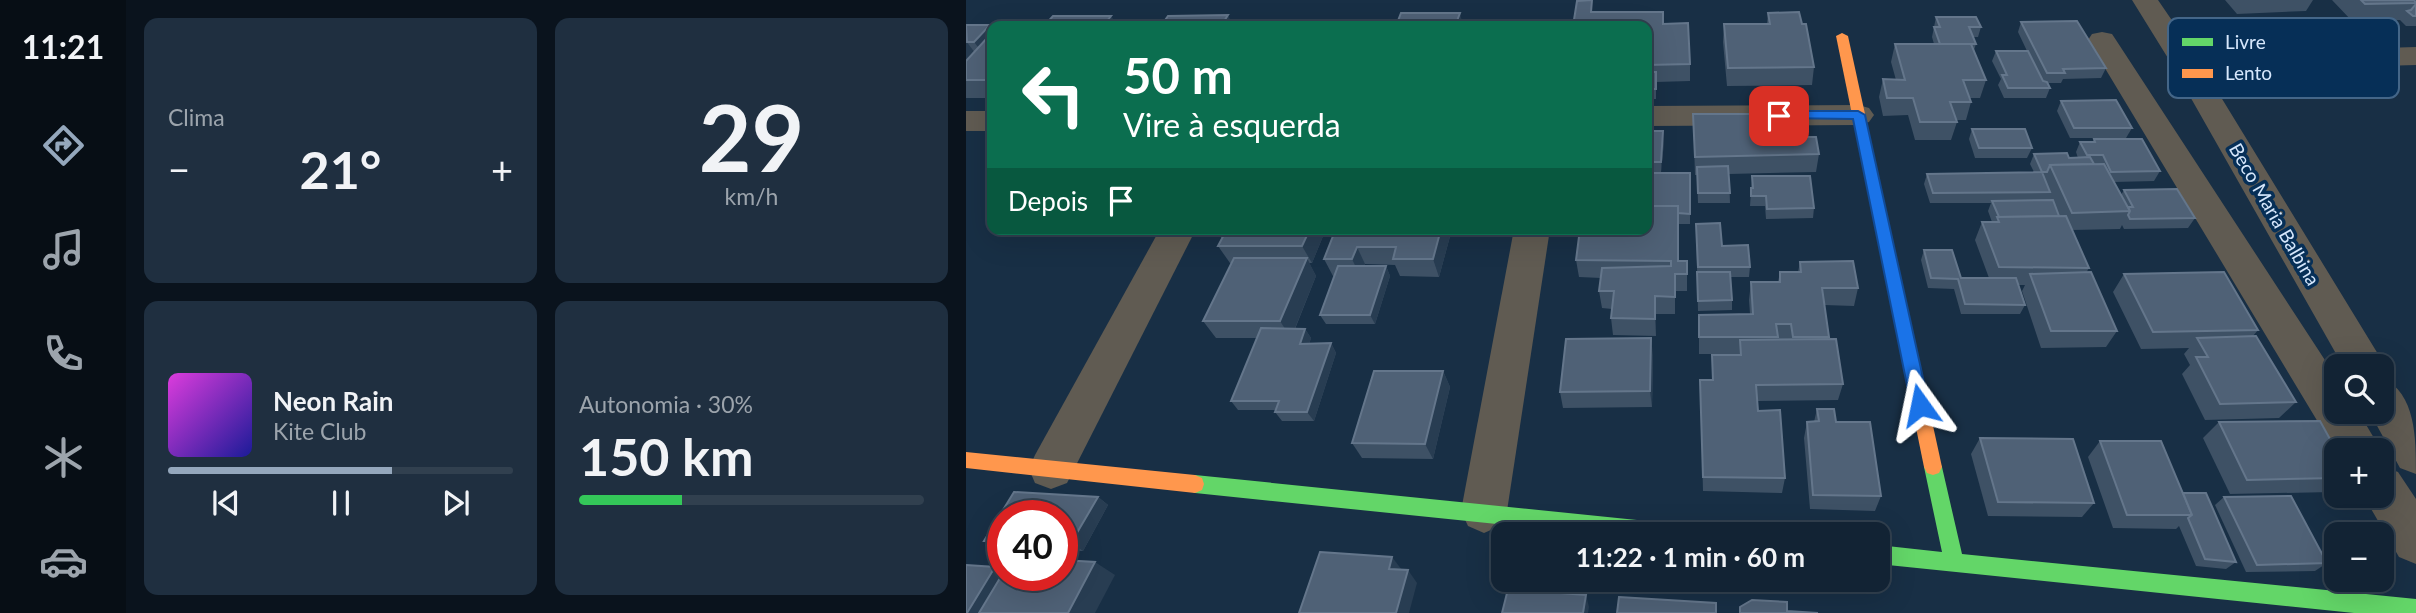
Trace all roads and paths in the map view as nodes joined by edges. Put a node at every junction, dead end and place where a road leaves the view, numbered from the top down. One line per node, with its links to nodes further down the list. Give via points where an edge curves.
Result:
1 (2144, 0): 3 (street, Beco Maria Balbina)
2 (1842, 36): 6 (street)
3 (2168, 36)
4 (2102, 40): 14 (street)
5 (2207, 98): 12 (street, Beco Maria Balbina)
6 (1858, 115): 7 (street); 23 (street)
7 (1652, 116)
8 (966, 121): 9 (street)
9 (987, 121)
10 (1175, 235): 17 (street)
11 (1531, 235): 19 (street)
12 (2357, 354)
13 (2394, 416): 15 (street)
14 (2351, 438)
15 (2416, 454)
16 (966, 460): 17 (street)
17 (1051, 468): 19 (street)
18 (2394, 506): 21 (street)
19 (1484, 511): 20 (street)
20 (1581, 522)
21 (2416, 541)
22 (1890, 556): 23 (street)
23 (1954, 564): 24 (street)
24 (2416, 609)

